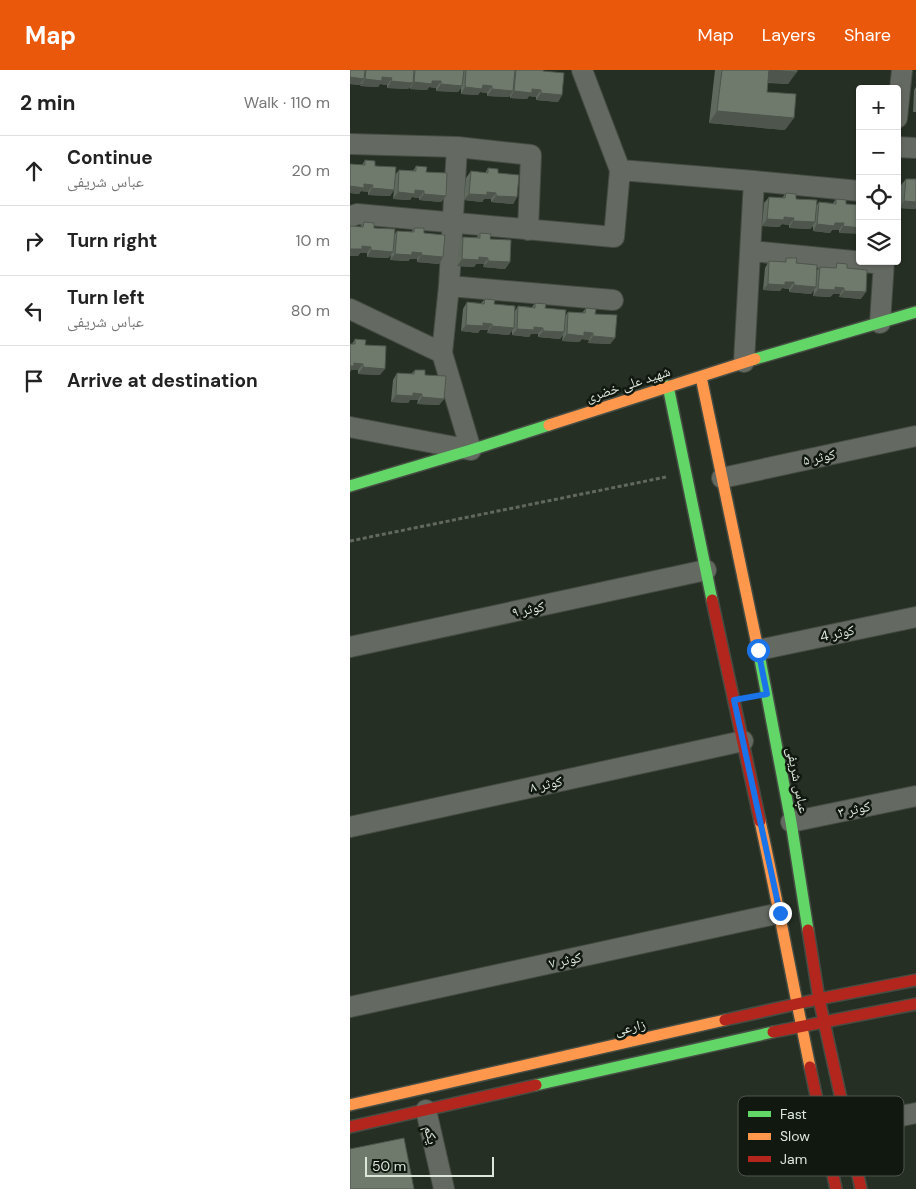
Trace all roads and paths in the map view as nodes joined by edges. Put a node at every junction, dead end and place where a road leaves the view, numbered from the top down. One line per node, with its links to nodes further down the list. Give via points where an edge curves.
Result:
1 (582, 70): 8 (street)
2 (902, 70): 3 (street)
3 (900, 85)
4 (350, 144): 6 (street)
5 (901, 146): 7 (street)
6 (457, 147): 12 (street); 13 (street, via 531,155)
7 (916, 148)
8 (620, 170): 9 (street); 13 (street, via 614,237)
9 (754, 181): 10 (street); 14 (street)
10 (856, 191)
11 (350, 217): 12 (street, via 357,214)
12 (452, 223): 13 (street); 17 (street)
13 (528, 230)
14 (751, 251): 15 (street); 23 (street)
15 (856, 260)
16 (884, 265): 21 (street)
17 (449, 286): 18 (street); 22 (street)
18 (613, 300)
19 (350, 309): 22 (street)
20 (916, 312): 21 (main road, شهید علی خضری)
21 (880, 322): 23 (main road, شهید علی خضری)
22 (442, 353): 28 (street)
23 (744, 362): 24 (main road, شهید علی خضری)
24 (700, 377): 25 (main road, شهید علی خضری); 30 (main road, عباس شریفی)
25 (668, 386): 28 (main road, شهید علی خضری); 29 (main road)
26 (350, 427): 28 (street)
27 (916, 436): 30 (street, کوثر ۵)
28 (471, 450): 31 (main road, شهید علی خضری)
29 (686, 472): 32 (path); 33 (main road)
30 (722, 478): 36 (main road, عباس شریفی)
31 (350, 486)
32 (350, 541)
33 (706, 570): 35 (street, کوثر ۹); 37 (main road, via 738,699)
34 (916, 616): 36 (street, کوثر 4)
35 (350, 647)
36 (758, 650): 39 (main road, عباس شریفی, via 763,694)
37 (743, 741): 40 (street, کوثر ۸); 41 (main road)
38 (916, 796): 39 (street, کوثر ۳)
39 (791, 822): 43 (main road, عباس شریفی)
40 (350, 827)
41 (780, 913): 45 (main road); 46 (street, کوثر ۷)
42 (916, 980): 43 (main road, زارعی)
43 (820, 999): 45 (main road, زارعی); 47 (main road, عباس شریفی)
44 (916, 1004): 47 (main road)
45 (797, 1005): 48 (main road); 51 (main road, زارعی)
46 (350, 1007)
47 (825, 1022): 48 (main road); 50 (main road, عباس شریفی)
48 (802, 1026): 49 (main road); 52 (main road)
49 (817, 1096)
50 (841, 1096)
51 (350, 1105)
52 (426, 1110): 53 (main road); 56 (street, یکم)
53 (350, 1127)
54 (833, 1176): 57 (main road)
55 (858, 1176): 58 (main road, عباس شریفی)
56 (444, 1189)
57 (836, 1189)
58 (861, 1189)

